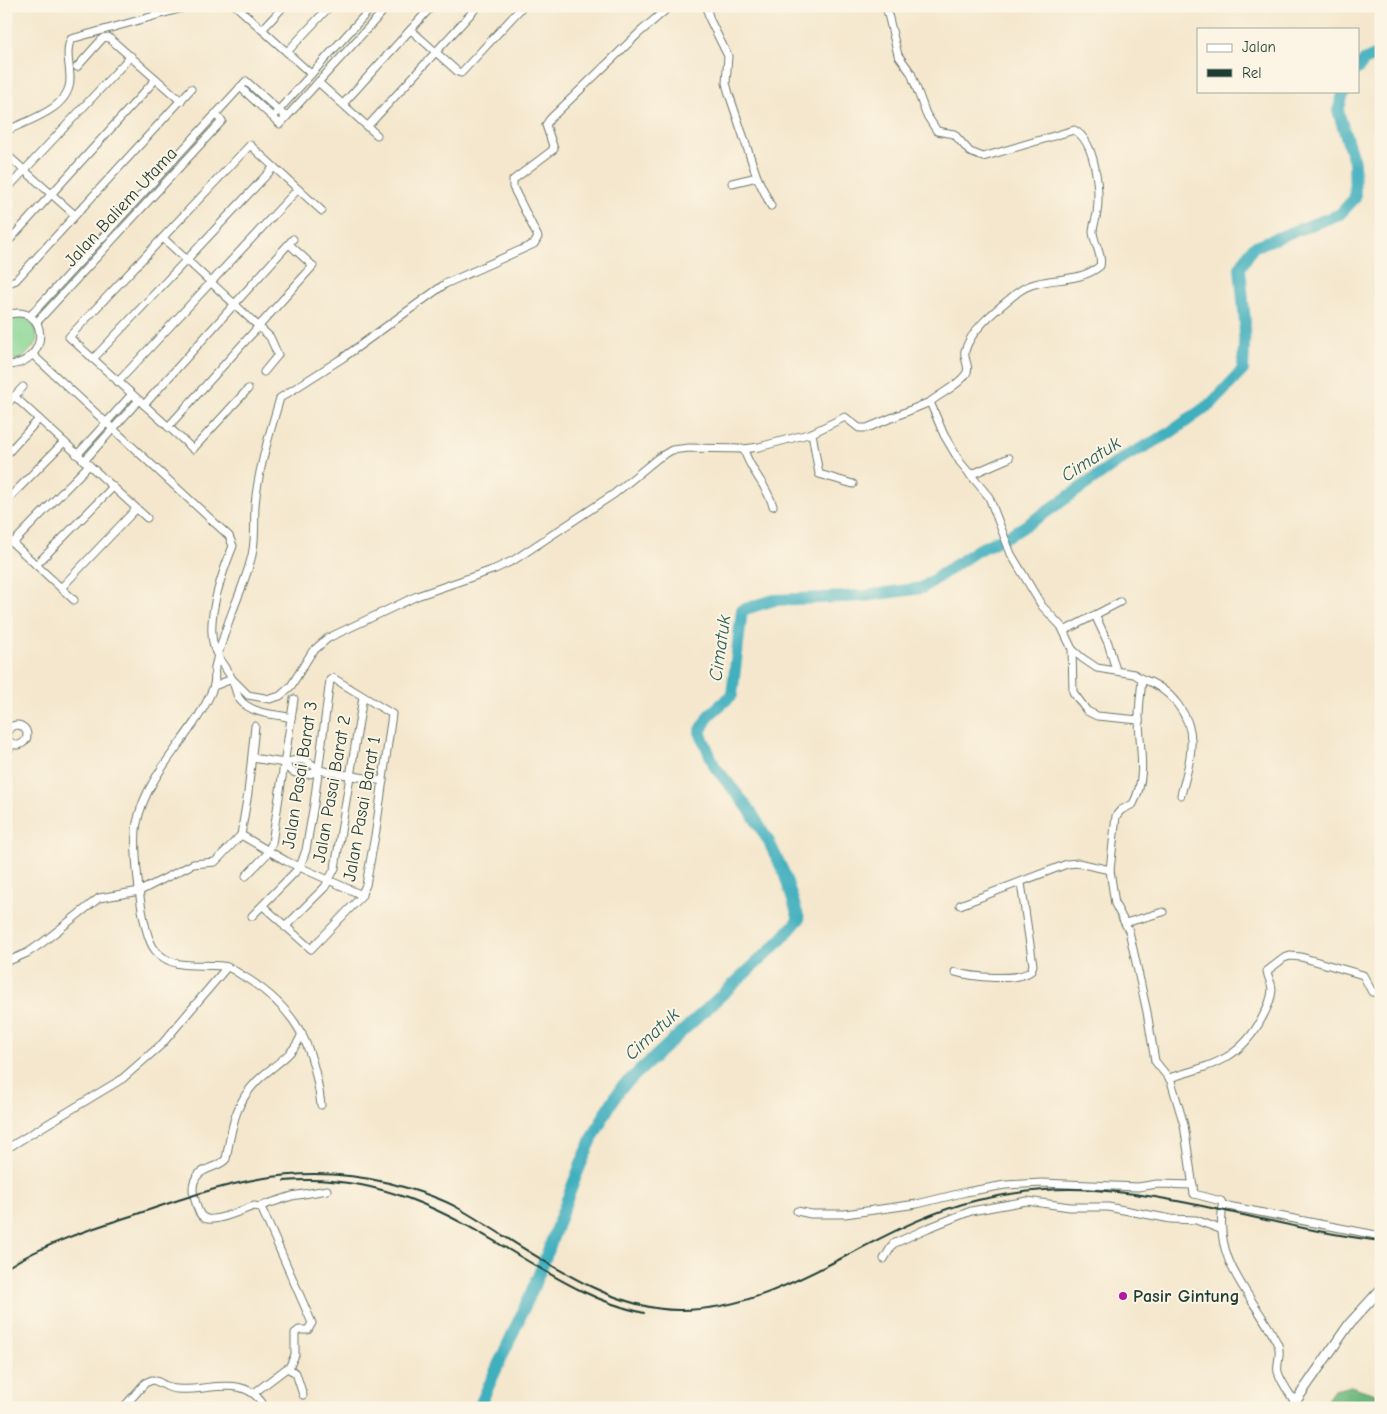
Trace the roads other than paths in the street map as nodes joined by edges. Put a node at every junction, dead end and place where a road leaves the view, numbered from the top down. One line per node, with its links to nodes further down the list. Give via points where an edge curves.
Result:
1 (190, 6): 31 (street, via 71,39 69,85 62,100 42,114)
2 (284, 6): 13 (street)
3 (330, 6): 15 (street)
4 (373, 6): 19 (street)
5 (388, 6): 21 (street)
6 (432, 6): 14 (street)
7 (478, 6): 16 (street)
8 (523, 6): 16 (street, via 461,72)
9 (670, 6): 93 (street, via 550,119 546,125 554,149 513,180 538,237 534,244 445,284 344,357 280,398 258,485 255,538 248,570 230,613)
10 (706, 6): 36 (street, via 728,56 726,83)
11 (886, 6): 63 (street, via 898,55 911,73 926,114 937,131 954,134 970,152 983,157 1074,130 1088,145 1098,191 1093,234 1100,266 1089,274 1030,284 1016,294 987,320 971,340 965,353 968,368 965,375)
12 (239, 7): 13 (street)
13 (262, 30): 15 (street)
14 (411, 30): 16 (street); 25 (street)
15 (287, 52): 19 (street)
16 (436, 53): 30 (street)
17 (131, 56): 18 (street, via 108,37 103,38); 20 (street); 35 (street)
18 (77, 67)
19 (311, 74): 26 (street)
20 (156, 79): 24 (street); 40 (street)
21 (318, 82): 25 (street); 29 (street)
22 (240, 87): 26 (street, Jalan Baliem Utama, via 246,81); 27 (street, Jalan Baliem Utama); 28 (street)
23 (191, 90): 24 (street)
24 (181, 101): 43 (street)
25 (343, 104): 30 (street)
26 (278, 110): 28 (street); 29 (street)
27 (215, 114): 51 (street, Jalan Baliem Utama); 52 (street, Jalan Baliem Utama, via 222,121)
28 (272, 116): 29 (street, via 280,124)
29 (286, 117)
30 (367, 127): 32 (street)
31 (6, 131)
32 (377, 136)
33 (6, 154): 35 (street)
34 (274, 167): 38 (street); 44 (street, via 250,145); 46 (street)
35 (25, 170): 39 (street); 40 (street)
36 (757, 177): 37 (street); 41 (street)
37 (732, 183)
38 (298, 189): 42 (street); 48 (street)
39 (6, 190)
40 (52, 195): 43 (street); 45 (street)
41 (770, 206)
42 (322, 212)
43 (75, 215): 47 (street, via 16,280)
44 (163, 238): 46 (street); 55 (street, via 69,337)
45 (6, 244)
46 (187, 260): 48 (street); 55 (street)
47 (9, 281)
48 (211, 282): 49 (street); 58 (street)
49 (234, 304): 53 (street); 53 (street, via 291,241 313,266); 64 (street)
50 (6, 315): 51 (street, via 22,312)
51 (30, 316): 52 (street)
52 (36, 322): 54 (street, via 40,341)
53 (258, 326): 57 (street, via 270,337 278,355); 68 (street)
54 (33, 355): 56 (street, via 15,365); 67 (street)
55 (93, 359): 58 (street)
56 (6, 365)
57 (264, 372)
58 (118, 382): 61 (street)
59 (23, 387): 62 (street)
60 (248, 389): 68 (street, via 193,449)
61 (132, 394): 64 (street); 67 (street)
62 (14, 396): 65 (street); 66 (street)
63 (930, 402): 70 (street, via 867,428 859,428 845,417); 77 (street, via 944,435)
64 (142, 403): 68 (street); 69 (street)
65 (6, 405)
66 (39, 419): 71 (street); 73 (street)
67 (106, 422): 69 (street); 74 (street)
68 (168, 427)
69 (114, 429): 76 (street); 93 (street, via 233,541 222,572 211,624)
70 (812, 433): 72 (street); 78 (street, via 819,474)
71 (64, 442): 74 (street); 80 (street)
72 (744, 449): 81 (street, via 748,462 764,482); 95 (street, via 689,448 665,454 614,494 514,560 417,596 328,638 312,652 291,686 277,698 248,695)
73 (6, 455)
74 (77, 455): 76 (street)
75 (1009, 458): 77 (street)
76 (86, 463): 79 (street); 85 (street)
77 (970, 475): 91 (street, via 986,490 1011,554 1042,606)
78 (853, 484)
79 (113, 487): 82 (street); 86 (street)
80 (6, 501)
81 (773, 506)
82 (136, 509): 83 (street); 87 (street)
83 (147, 518)
84 (6, 537): 85 (street)
85 (13, 543): 86 (street)
86 (36, 565): 87 (street)
87 (61, 588): 88 (street)
88 (74, 600)
89 (1120, 602): 90 (street)
90 (1095, 615): 91 (street); 94 (street)
91 (1064, 632): 92 (street)
92 (1072, 648): 94 (street, via 1094,666); 101 (street, via 1073,692 1087,711 1097,716)
93 (218, 657): 95 (street); 97 (street)
94 (1116, 670): 96 (street)
95 (232, 679): 97 (street); 100 (street, via 236,695 246,706)
96 (1142, 679): 101 (street); 110 (street, via 1158,685 1169,694 1189,728 1192,746)
97 (214, 686): 118 (street, via 140,810 136,831)
98 (363, 697): 107 (street, Jalan Pasai Barat 3, via 331,679); 108 (street, Jalan Pasai Barat 2); 109 (street, Jalan Pasai Barat 1, via 392,714)
99 (294, 699): 100 (street)
100 (291, 718): 106 (street)
101 (1139, 720): 114 (street, via 1141,777 1133,804 1116,816)
102 (255, 726): 105 (street)
103 (12, 743): 104 (street)
104 (6, 756)
105 (252, 758): 106 (street); 111 (street)
106 (285, 763): 107 (street, via 305,760); 107 (street, via 287,769 298,774 311,774); 112 (street, via 276,825)
107 (318, 770): 108 (street); 113 (street, Jalan Pasai Barat 3, via 306,850)
108 (350, 776): 109 (street); 116 (street, Jalan Pasai Barat 2, via 339,848)
109 (383, 781): 119 (street, Jalan Pasai Barat 1, via 371,860)
110 (1181, 794)
111 (241, 835): 112 (street); 118 (street, via 215,862 193,864)
112 (268, 851): 113 (street); 115 (street)
113 (300, 867): 116 (street); 121 (street, Jalan Pasai Barat 3)
114 (1110, 870): 117 (street, via 1072,863); 124 (street, via 1116,909)
115 (246, 876)
116 (330, 880): 119 (street); 125 (street, Jalan Pasai Barat 2)
117 (1020, 883): 120 (street); 128 (street, via 1033,966 1031,971 1019,976 980,977)
118 (140, 891): 126 (street, via 99,898 42,944); 127 (street, via 148,935 158,954 182,965)
119 (362, 895): 125 (street, Jalan Pasai Barat 1, via 311,949)
120 (960, 905)
121 (263, 906): 123 (street, Jalan Pasai Barat 3); 125 (street)
122 (1163, 912): 124 (street)
123 (252, 916)
124 (1125, 923): 131 (street, via 1140,979 1155,1060)
125 (285, 927)
126 (6, 962)
127 (227, 967): 130 (street, via 265,992 288,1013); 133 (street, via 162,1044 122,1079)
128 (956, 972)
129 (1381, 993): 131 (street, via 1372,992 1363,975 1301,957 1284,958 1267,971 1272,988 1269,1008 1256,1031 1223,1060)
130 (302, 1033): 132 (street, via 315,1067); 137 (street, via 292,1051 257,1081 243,1098 235,1112 226,1159 221,1165 200,1173 192,1190 201,1216 206,1219)
131 (1169, 1078): 134 (street, via 1184,1125)
132 (320, 1105)
133 (6, 1149)
134 (1193, 1185): 136 (street, via 1194,1194 1221,1201); 138 (street, via 1042,1183 966,1192 916,1204 844,1214)
135 (327, 1190): 137 (street)
136 (1224, 1205): 139 (street); 140 (street)
137 (260, 1206): 143 (street, via 312,1323 308,1330 295,1333 295,1355)
138 (797, 1212)
139 (1220, 1229): 141 (street, via 1196,1220 1171,1219 1108,1207 1070,1207 1027,1201 972,1211 928,1228 893,1244); 146 (street, via 1237,1279 1279,1348 1278,1369)
140 (1381, 1236)
141 (884, 1259)
142 (1381, 1289): 146 (main road, via 1350,1323)
143 (289, 1368): 144 (street); 145 (street, via 296,1373)
144 (254, 1393): 147 (street, via 228,1386 172,1389 152,1380 145,1383); 148 (street)
145 (302, 1395)
146 (1293, 1405)
147 (127, 1406)
148 (265, 1408)

